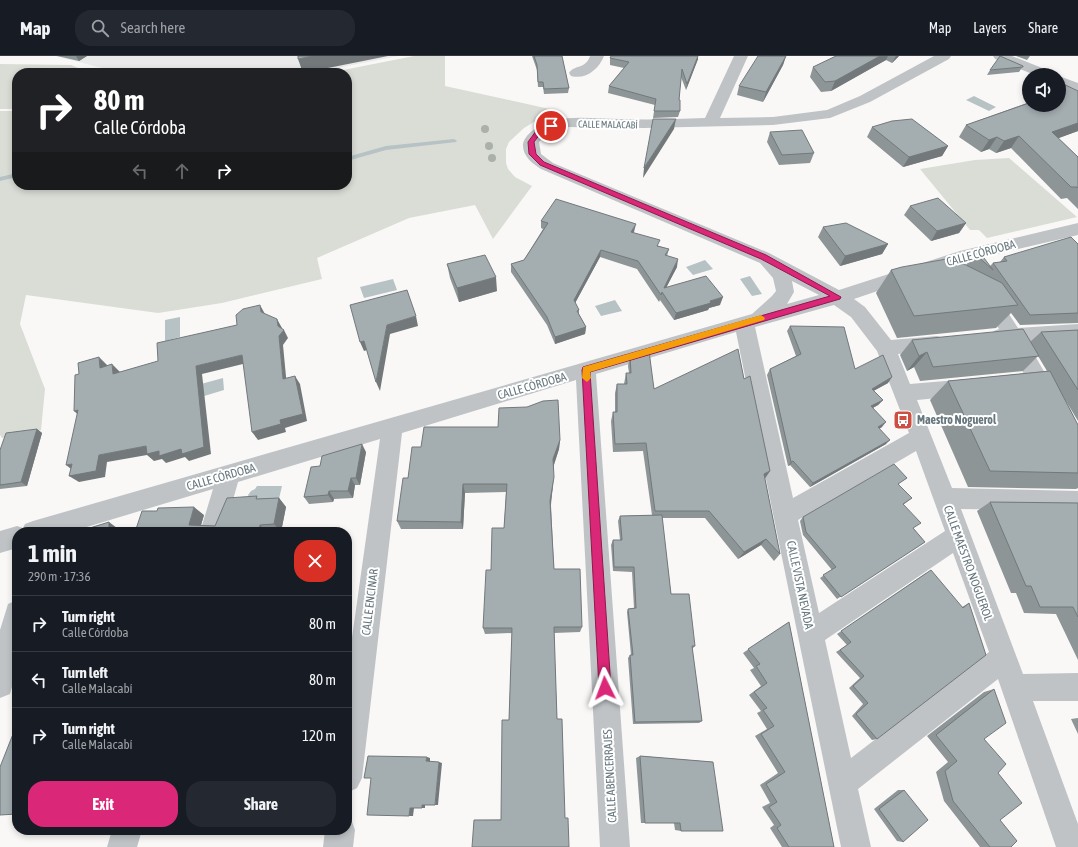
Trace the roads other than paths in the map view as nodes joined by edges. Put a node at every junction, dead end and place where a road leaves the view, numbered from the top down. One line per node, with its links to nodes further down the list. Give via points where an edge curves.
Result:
1 (597, 56): 6 (street, via 589,69)
2 (741, 56): 9 (street)
3 (944, 56): 9 (street, CALLE MALACABÍ, via 865,99 830,114 773,121)
4 (1000, 56): 5 (street)
5 (1030, 68)
6 (576, 73)
7 (1066, 83): 8 (street)
8 (1078, 88)
9 (711, 122): 13 (street, CALLE MALACABÍ, via 559,124 538,133 531,142 531,148 537,160 547,166)
10 (1078, 229): 11 (street, CALLE CÓRDOBA)
11 (1058, 233): 12 (street); 14 (street, CALLE CÓRDOBA)
12 (1073, 248)
13 (763, 257): 15 (street, CALLE MALACABÍ); 16 (street, CALLE MALACABÍ, via 782,276 785,292 779,301)
14 (969, 270): 15 (street, CALLE CÓRDOBA); 18 (street)
15 (837, 297): 16 (street, CALLE CÓRDOBA); 21 (street, CALLE MAESTRO NOGUEROL, via 858,312)
16 (750, 322): 22 (street, CALLE CÓRDOBA); 33 (street, CALLE VISTA NEVADA)
17 (1078, 331): 18 (street)
18 (1013, 335): 19 (street); 23 (street)
19 (981, 338)
20 (957, 341): 21 (street)
21 (886, 348): 26 (street, CALLE MAESTRO NOGUEROL)
22 (586, 370): 27 (street, CALLE CÓRDOBA); 51 (street, CALLE ABENCERRAJES)
23 (1040, 379): 24 (street); 29 (street)
24 (1016, 382)
25 (984, 385): 26 (street)
26 (904, 393): 28 (street, CALLE MAESTRO NOGUEROL)
27 (392, 427): 30 (street, CALLE CÓRDOBA); 45 (street, CALLE ENCINAR)
28 (921, 437): 31 (street, CALLE MAESTRO NOGUEROL); 33 (street)
29 (1078, 451)
30 (229, 475): 34 (street, CALLE CÓRDOBA); 35 (street)
31 (945, 498): 32 (street); 36 (street, CALLE MAESTRO NOGUEROL)
32 (1078, 501)
33 (785, 515): 40 (street, CALLE VISTA NEVADA)
34 (51, 527)
35 (213, 527)
36 (959, 536): 40 (street); 41 (street, CALLE MAESTRO NOGUEROL)
37 (12, 539): 38 (street, CALLE CÓRDOBA)
38 (0, 542)
39 (12, 634): 42 (street)
40 (810, 634): 46 (street, CALLE VISTA NEVADA)
41 (1003, 658): 43 (street, CALLE MAESTRO NOGUEROL); 46 (street)
42 (0, 684)
43 (1015, 688): 44 (street); 53 (street, CALLE MAESTRO NOGUEROL)
44 (1078, 688)
45 (352, 739)
46 (843, 783): 52 (street, CALLE VISTA NEVADA)
47 (126, 835): 49 (street)
48 (339, 835): 50 (street)
49 (122, 847)
50 (338, 847)
51 (614, 847)
52 (856, 847)
53 (1071, 847)

